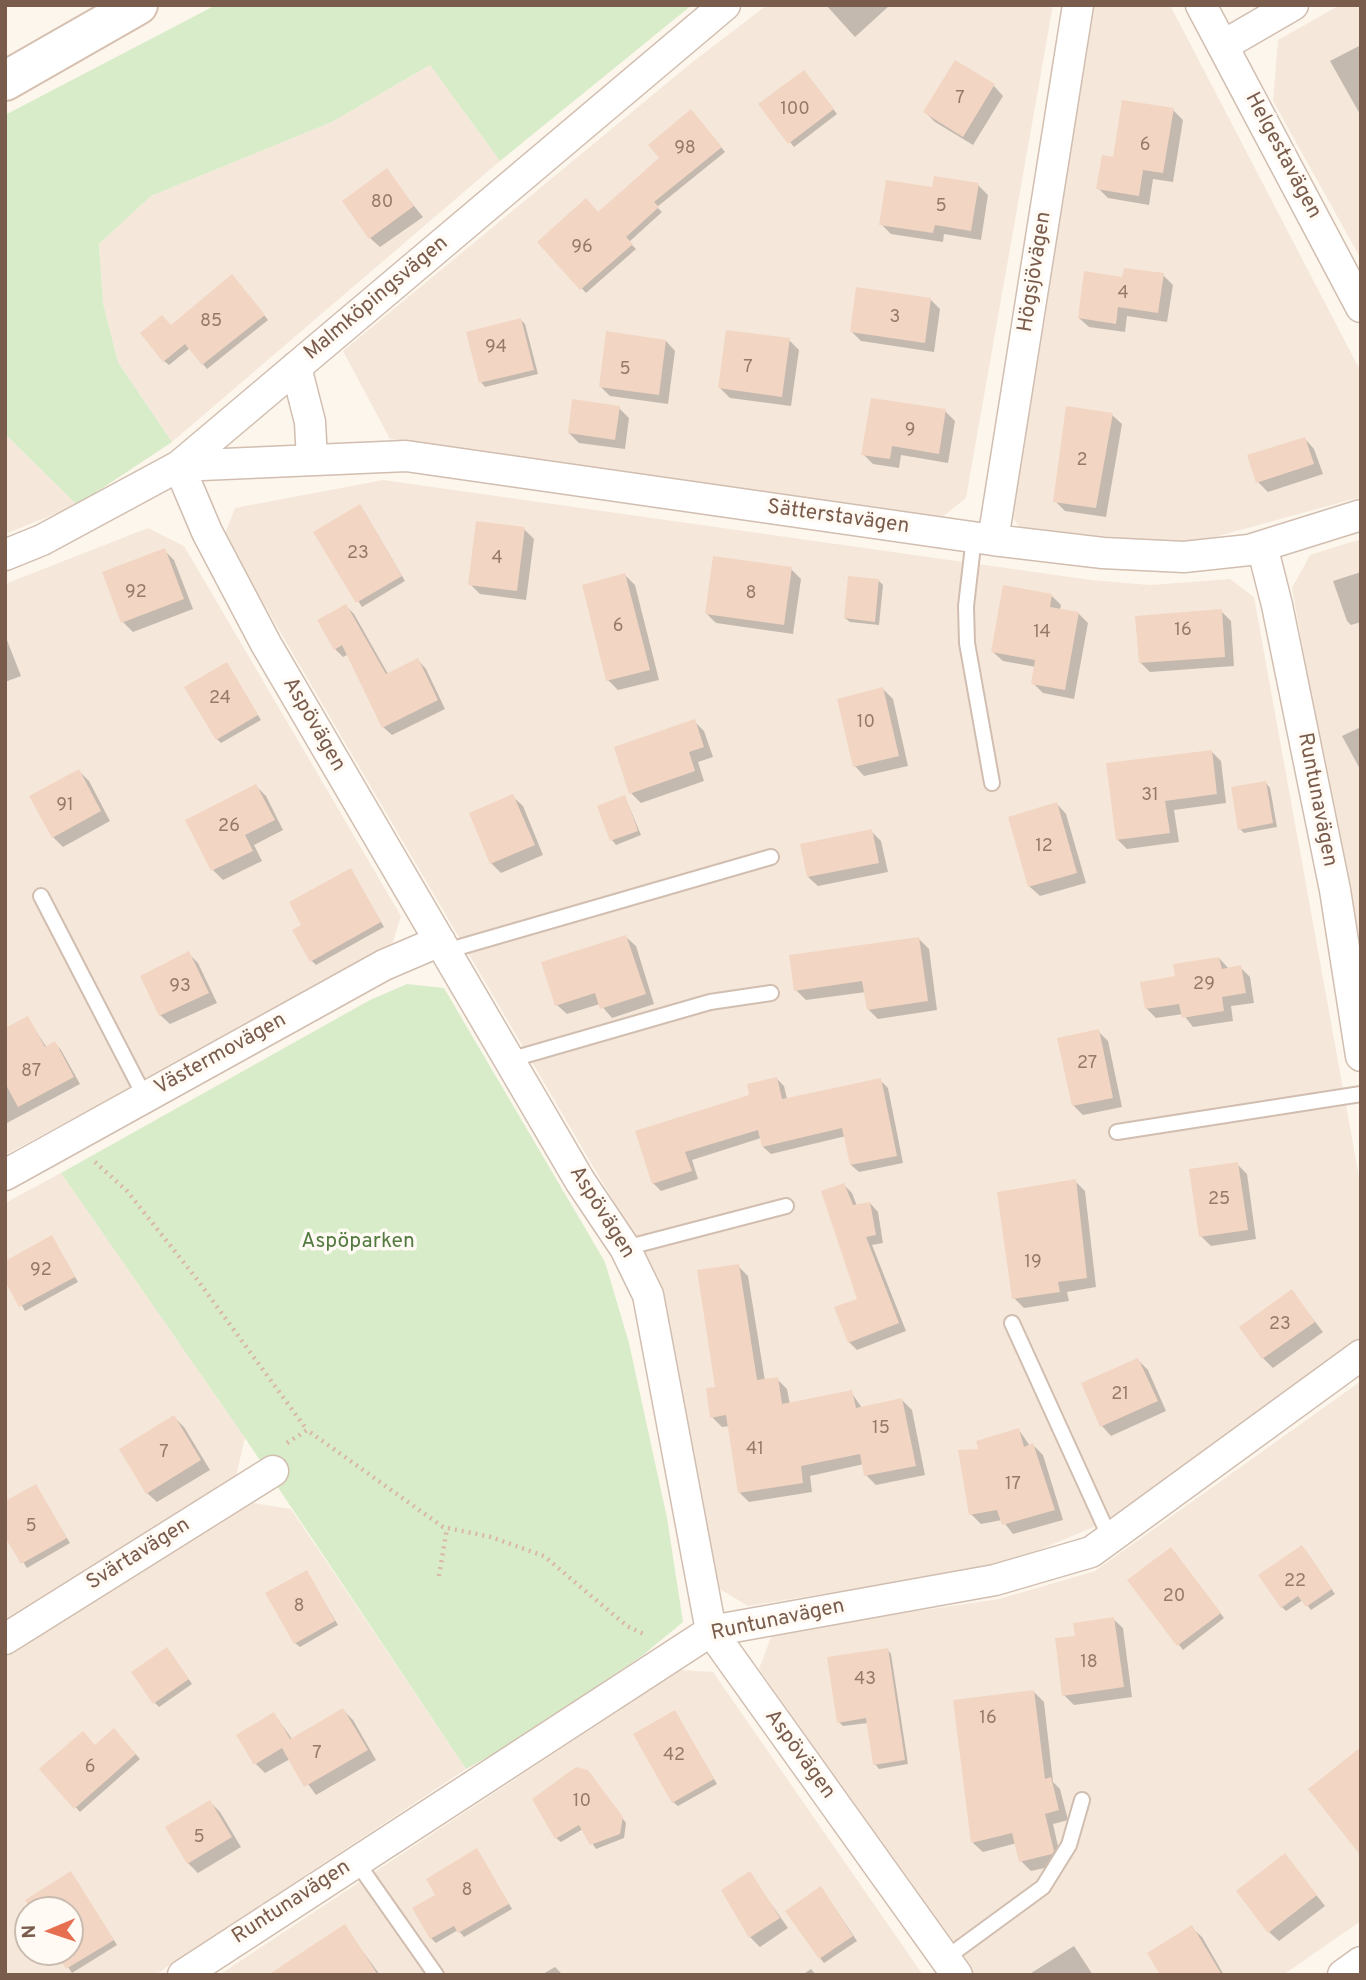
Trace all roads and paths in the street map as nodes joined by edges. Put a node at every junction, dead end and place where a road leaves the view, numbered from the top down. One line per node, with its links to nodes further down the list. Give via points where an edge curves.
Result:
1 (138, 5): 7 (main road)
2 (725, 5): 9 (street, Malmköpingsvägen)
3 (1079, 5): 13 (street, Högsjövägen)
4 (1201, 5): 6 (street, Helgestavägen)
5 (1293, 5): 6 (street)
6 (1224, 45): 8 (street, Helgestavägen)
7 (5, 80)
8 (1361, 307)
9 (296, 367): 10 (street, via 310,422); 11 (street, Malmköpingsvägen)
10 (312, 460): 11 (street, Sätterstavägen); 13 (street, Sätterstavägen, via 406,456)
11 (179, 466): 15 (street, Malmköpingsvägen); 19 (street, Aspövägen, via 207,532 266,644)
12 (1361, 515): 14 (street, Sätterstavägen)
13 (983, 538): 14 (street, Sätterstavägen, via 1103,553 1184,557); 16 (lane, via 966,606 967,643)
14 (1262, 546): 21 (street, Runtunavägen, via 1332,876)
15 (5, 555)
16 (992, 783)
17 (771, 857): 19 (lane)
18 (41, 897): 24 (lane)
19 (443, 946): 22 (street, Aspövägen); 24 (street, Västermovägen, via 384,965)
20 (771, 993): 22 (lane, via 710,1002)
21 (1361, 1056)
22 (509, 1060): 29 (street, Aspövägen)
23 (1361, 1094): 25 (lane)
24 (145, 1097): 26 (street, Västermovägen)
25 (1116, 1132)
26 (69, 1139): 27 (street, Västermovägen); 32 (path, via 127,1191)
27 (5, 1175)
28 (786, 1206): 29 (lane)
29 (625, 1248): 37 (street, Aspövägen, via 648,1295)
30 (1012, 1323): 35 (lane)
31 (1361, 1355): 35 (street, Runtunavägen)
32 (307, 1430): 33 (path, via 282,1446); 34 (path)
33 (273, 1471): 38 (street, Svärtavägen)
34 (447, 1528): 36 (path); 39 (path, via 491,1537 544,1556 627,1626)
35 (1110, 1538): 37 (street, Runtunavägen, via 1091,1552 995,1580)
36 (439, 1576)
37 (712, 1631): 39 (street, Runtunavägen); 43 (street, Aspövägen)
38 (5, 1639)
39 (678, 1650): 41 (street, Runtunavägen)
40 (1082, 1800): 43 (lane, via 1069,1845 1043,1887)
41 (356, 1861): 44 (street, Runtunavägen); 45 (lane)
42 (1361, 1962): 46 (street)
43 (952, 1966)
44 (183, 1975)
45 (436, 1975)
46 (1343, 1975)

